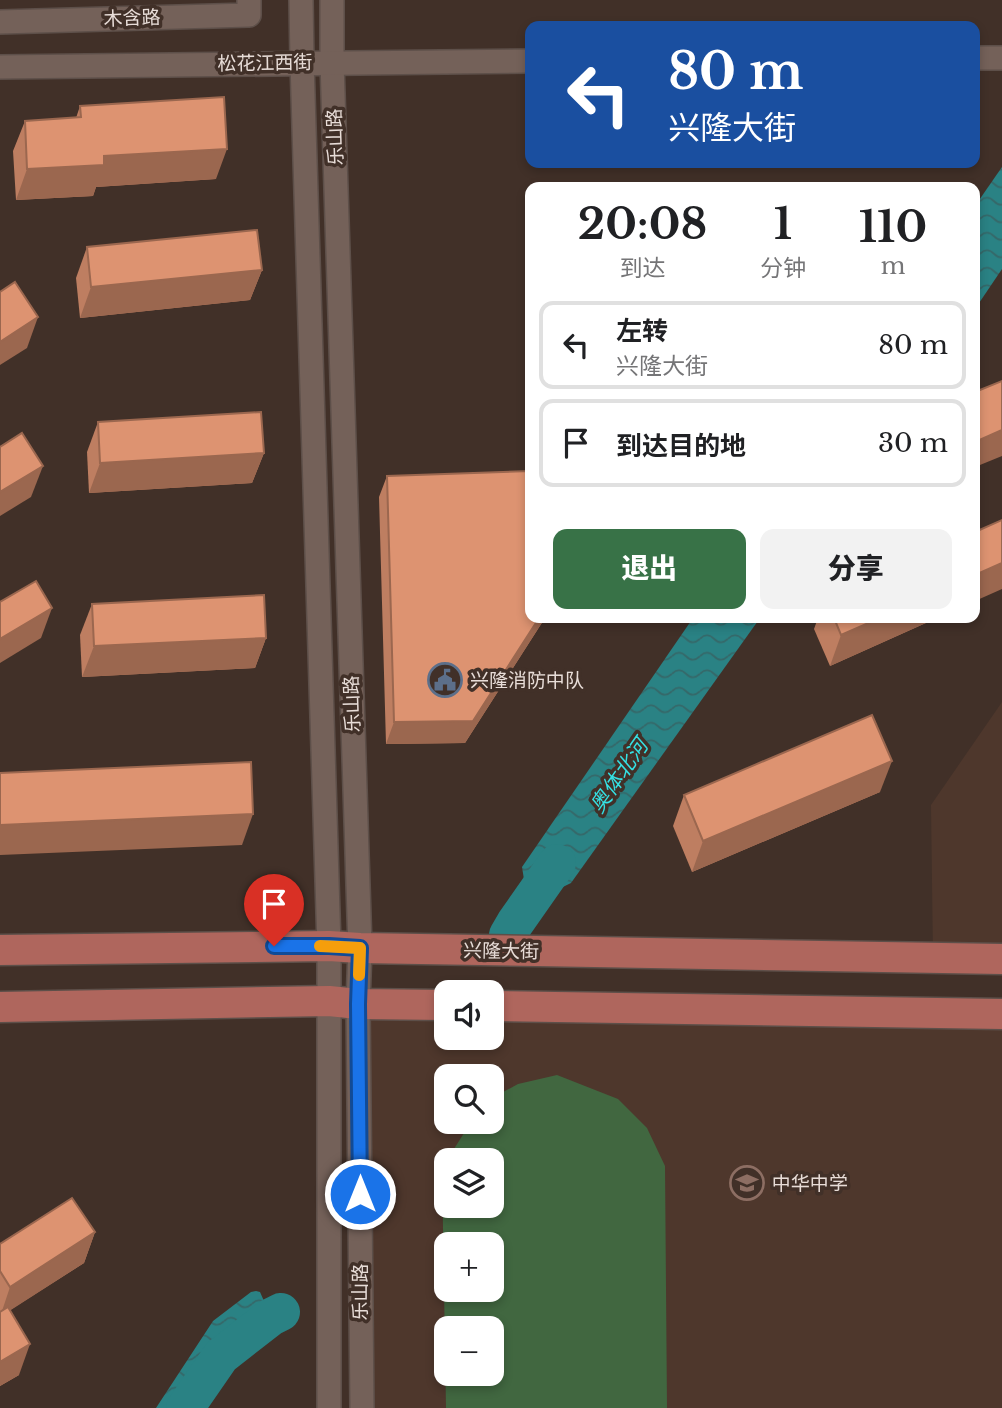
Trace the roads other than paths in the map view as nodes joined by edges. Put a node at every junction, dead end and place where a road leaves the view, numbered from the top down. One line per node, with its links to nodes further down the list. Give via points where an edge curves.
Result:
1 (248, 0): 4 (street, 木含路, via 249,15)
2 (301, 0): 8 (street, 乐山路)
3 (332, 0): 9 (street, 乐山路)
4 (0, 22)
5 (980, 58): 6 (street)
6 (1002, 58)
7 (525, 61): 9 (street, 松花江西街)
8 (302, 62): 9 (street, 松花江西街); 10 (street, 松花江西街); 11 (street, 乐山路)
9 (332, 62): 12 (street, 乐山路)
10 (0, 67)
11 (329, 946): 12 (main road, 兴隆大街); 13 (main road, 兴隆大街); 15 (street, 乐山路)
12 (360, 948): 14 (main road, 兴隆大街); 16 (street, 乐山路)
13 (0, 950)
14 (1002, 959)
15 (328, 1001): 16 (main road); 19 (main road); 21 (street, 乐山路)
16 (358, 1004): 17 (main road); 22 (street, 乐山路)
17 (434, 1005)
18 (504, 1006): 20 (main road)
19 (0, 1007)
20 (1002, 1014)
21 (329, 1408)
22 (362, 1408)

